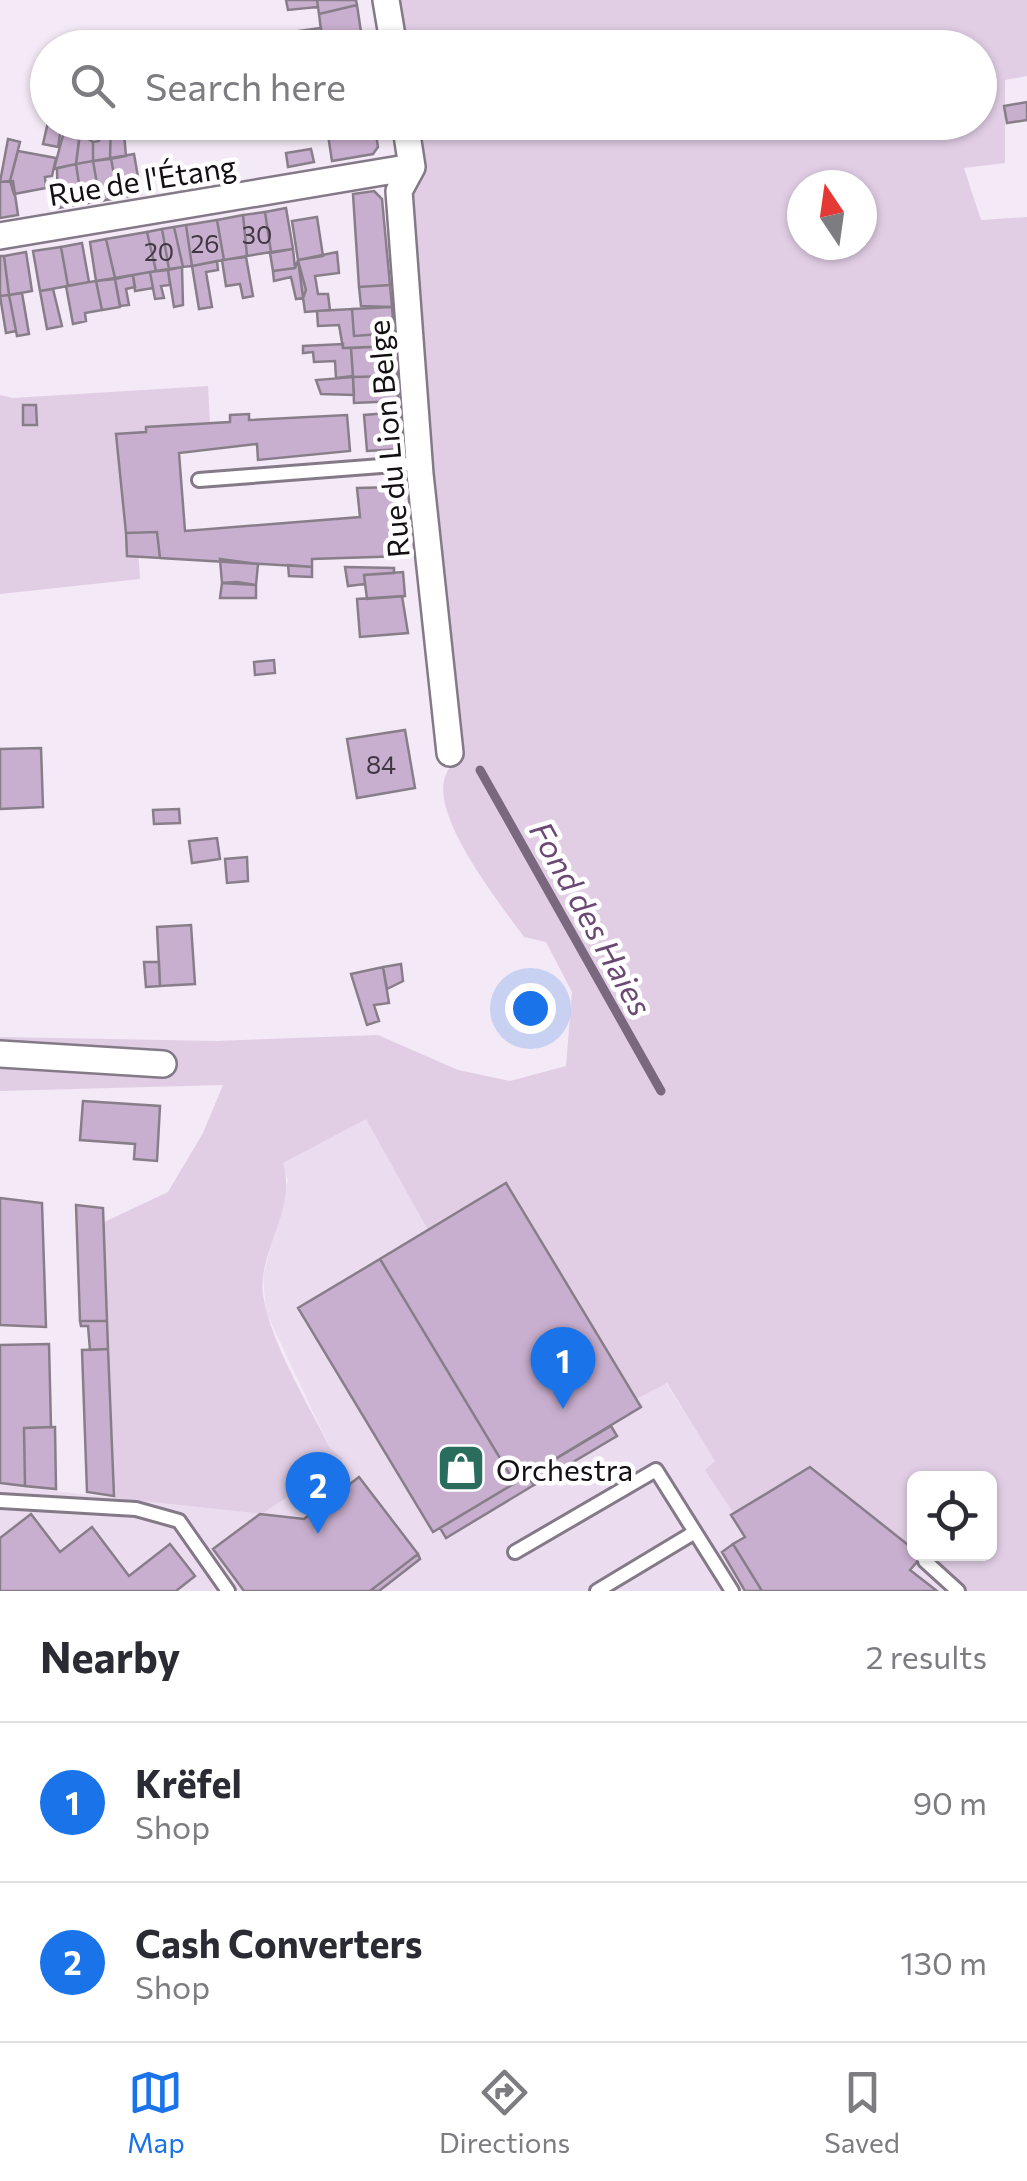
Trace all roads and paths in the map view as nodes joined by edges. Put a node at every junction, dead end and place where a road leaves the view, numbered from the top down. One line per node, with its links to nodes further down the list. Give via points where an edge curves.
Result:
1 (386, 0): 2 (street)
2 (391, 30)
3 (408, 140): 4 (street, Rue du Lion Belge)
4 (412, 168): 5 (street, Rue de l'Étang); 6 (street, Rue du Lion Belge, via 399,191)
5 (0, 236)
6 (420, 463): 7 (lane); 8 (street, Rue du Lion Belge)
7 (199, 480)
8 (450, 753)
9 (0, 1054): 10 (street)
10 (163, 1064)
11 (0, 1501): 15 (lane, via 136,1509 179,1521)
12 (694, 1532): 13 (lane, via 656,1470); 16 (lane); 17 (lane)
13 (515, 1552)
14 (924, 1561): 18 (lane)
15 (228, 1591)
16 (597, 1591)
17 (732, 1591)
18 (958, 1591)

